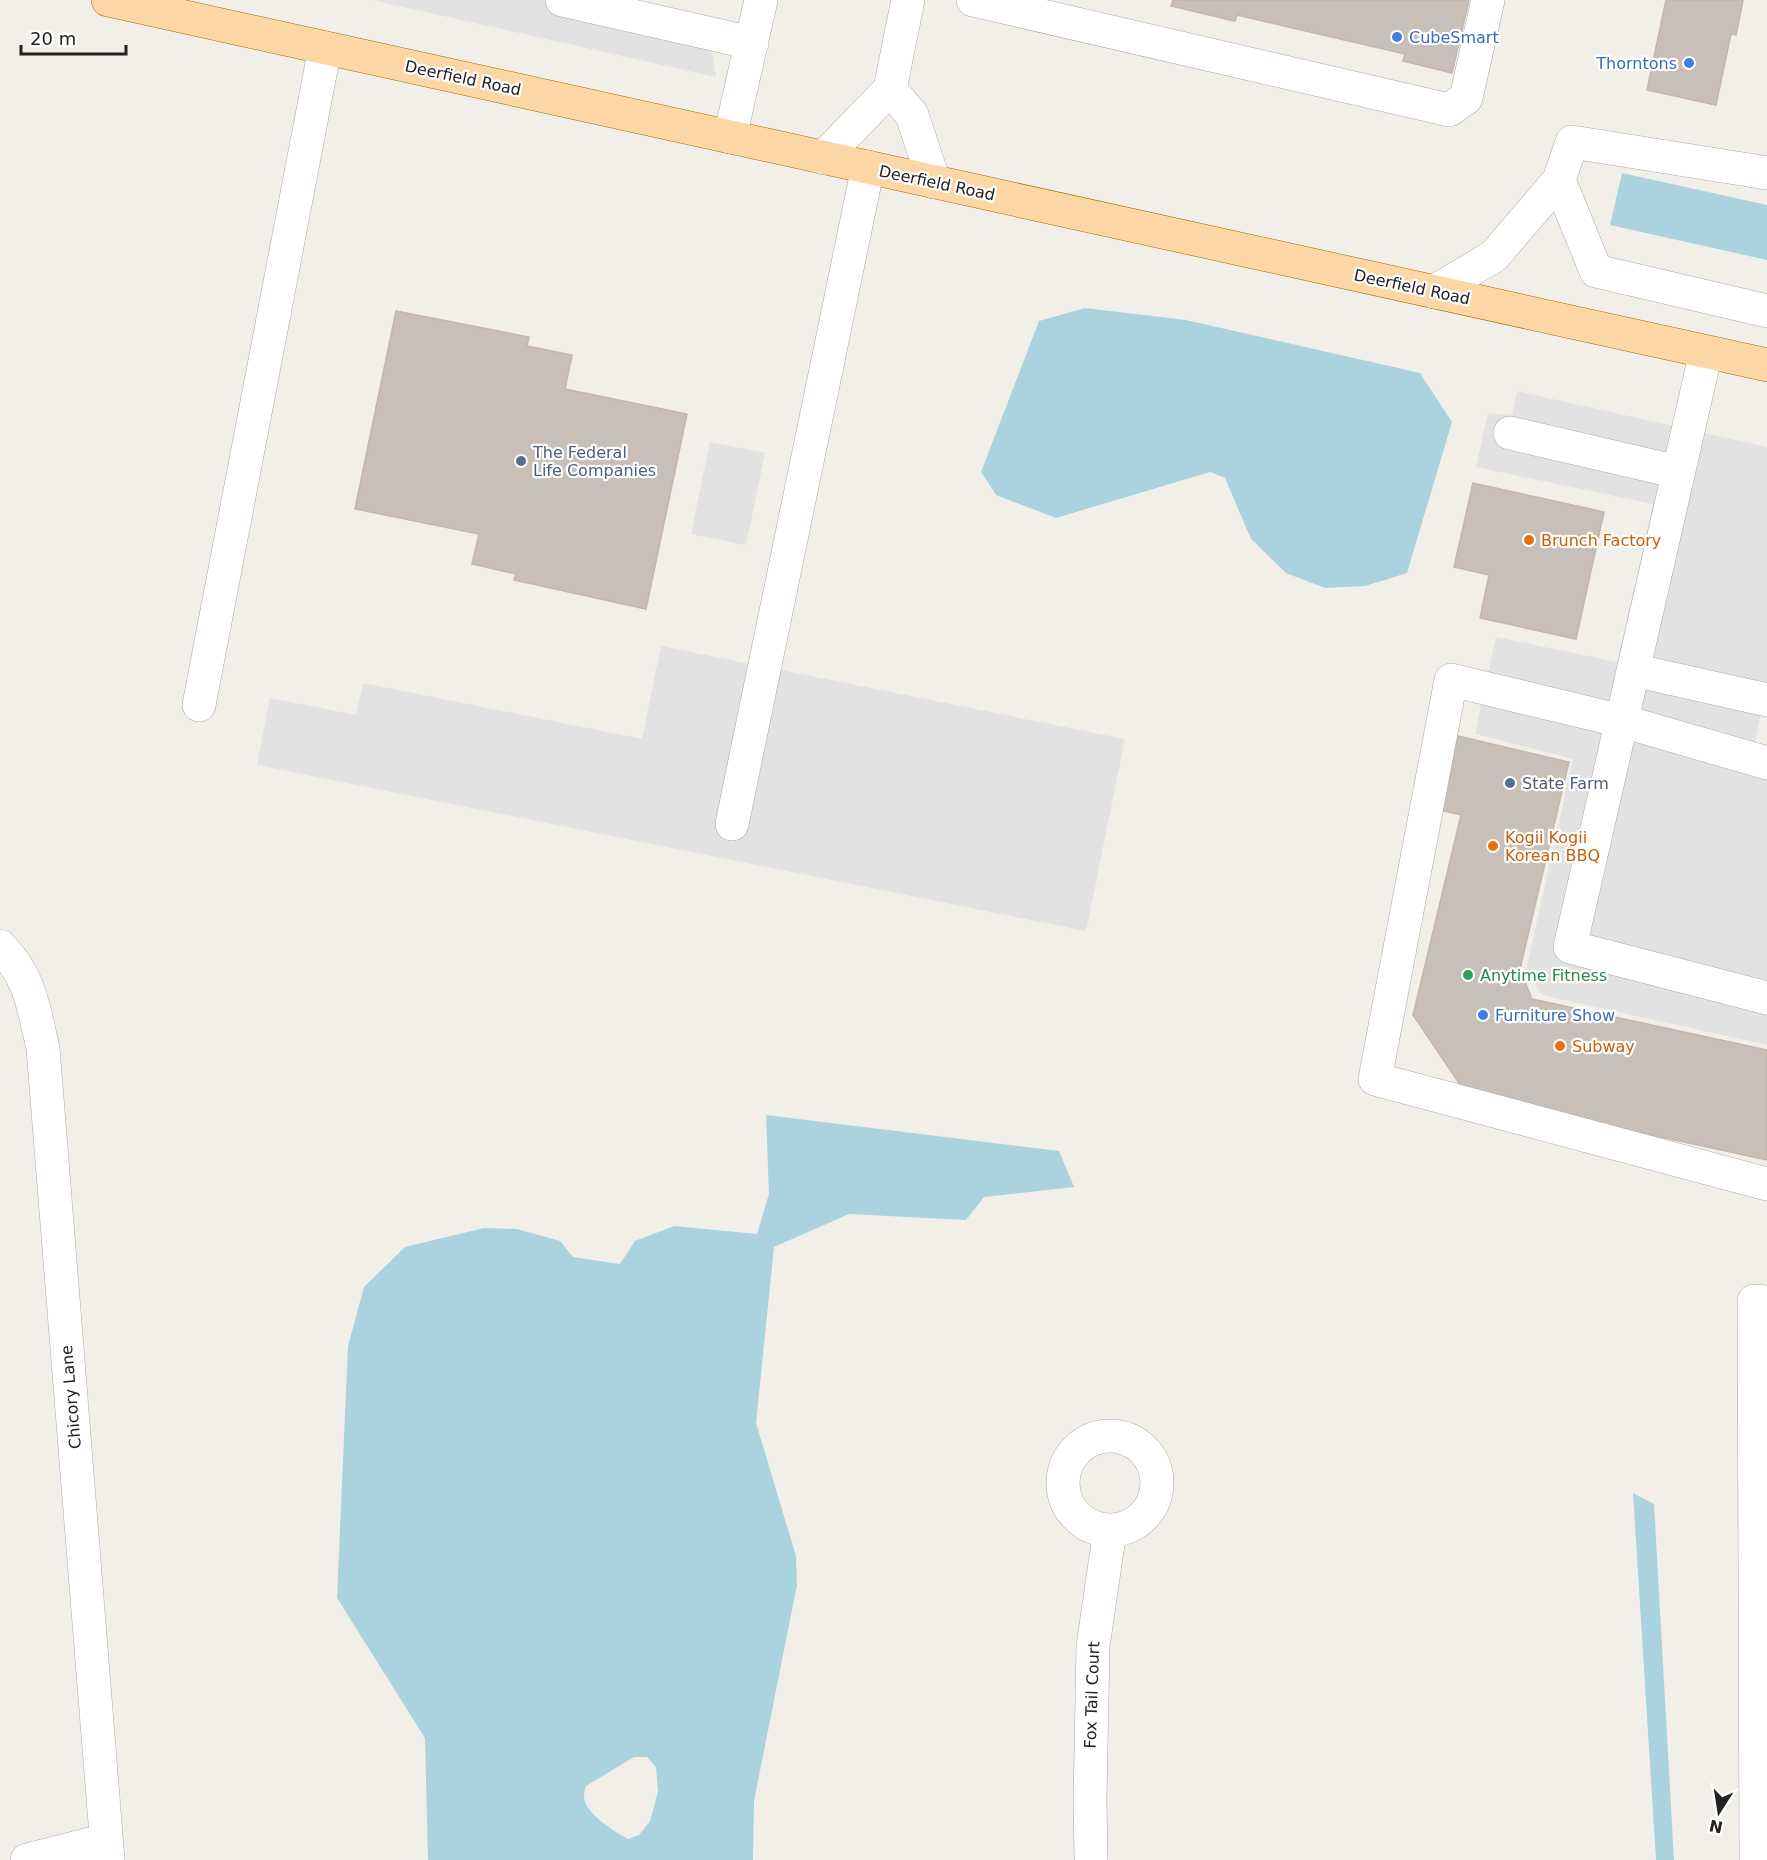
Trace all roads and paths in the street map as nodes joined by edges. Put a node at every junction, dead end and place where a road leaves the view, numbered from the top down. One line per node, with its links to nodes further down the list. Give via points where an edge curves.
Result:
1 (108, 0): 7 (main road, Deerfield Road)
2 (562, 0): 8 (street)
3 (761, 0): 8 (street)
4 (908, 0): 10 (street)
5 (973, 0): 6 (street, via 1449,111 1466,98)
6 (1488, 0)
7 (147, 4): 9 (main road, Deerfield Road)
8 (752, 43): 11 (street)
9 (325, 48): 11 (main road, Deerfield Road); 25 (street)
10 (890, 89): 12 (street); 16 (street, via 912,116)
11 (730, 137): 12 (main road, Deerfield Road)
12 (823, 158): 13 (main road, Deerfield Road)
13 (868, 167): 16 (main road, Deerfield Road); 28 (street)
14 (1767, 173): 15 (street, via 1572,142)
15 (1558, 180): 17 (street, via 1494,256); 18 (street, via 1596,271)
16 (934, 182): 17 (main road, Deerfield Road)
17 (1434, 292): 19 (main road, Deerfield Road)
18 (1767, 311)
19 (1706, 352): 20 (main road, Deerfield Road); 22 (street)
20 (1767, 365)
21 (1510, 433): 22 (street)
22 (1678, 472): 23 (street)
23 (1634, 670): 24 (street); 26 (street)
24 (1767, 700)
25 (199, 705)
26 (1622, 721): 27 (street); 30 (street, via 1570,947); 31 (street, via 1451,680 1375,1079)
27 (1767, 763)
28 (732, 824)
29 (0, 946): 34 (street, Chicory Lane, via 13,959 28,986 43,1048)
30 (1767, 998)
31 (1767, 1184)
32 (1767, 1302): 37 (street, via 1754,1301)
33 (1110, 1530): 36 (street, Fox Tail Court, via 1093,1646)
34 (107, 1850): 35 (street)
35 (27, 1860)
36 (1091, 1860)
37 (1756, 1860)

